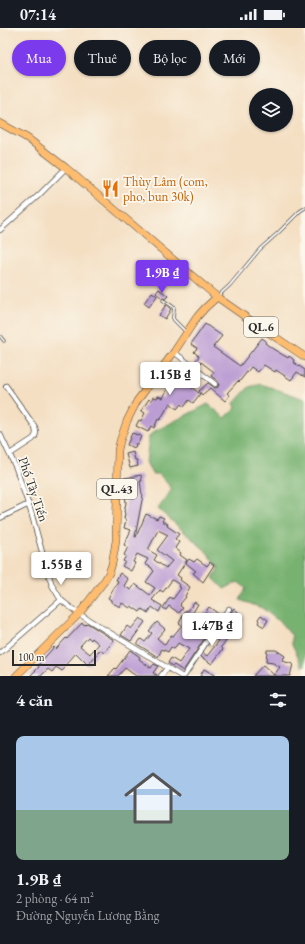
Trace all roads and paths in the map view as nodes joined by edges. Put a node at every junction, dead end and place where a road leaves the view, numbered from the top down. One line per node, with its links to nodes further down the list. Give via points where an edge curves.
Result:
1 (0, 123): 2 (highway, QL.6, via 27,138)
2 (66, 168): 4 (street); 5 (highway, QL.6)
3 (305, 208): 5 (lane, via 260,249)
4 (0, 230)
5 (217, 297): 7 (highway, QL.43, via 197,317); 11 (highway, QL.6)
6 (163, 300): 7 (lane, via 174,308 173,318)
7 (186, 333): 10 (highway, QL.43)
8 (0, 336): 9 (lane)
9 (4, 341)
10 (174, 352): 12 (street); 20 (highway, QL.43, via 137,401 122,433 118,450 116,541 112,564 109,574)
11 (305, 357)
12 (215, 384)
13 (6, 386): 15 (street, via 36,432 34,439)
14 (0, 434): 15 (street, Phố Tây Tiến)
15 (10, 454): 16 (street, Phố Tây Tiến)
16 (29, 504): 17 (street); 18 (street, Phố Tây Tiến, via 52,585)
17 (0, 518)
18 (61, 600): 20 (street); 21 (street)
19 (229, 609): 26 (street)
20 (79, 614): 22 (street); 23 (highway, QL.43)
21 (0, 652)
22 (167, 668): 24 (street); 25 (street)
23 (16, 676)
24 (161, 676)
25 (181, 676)
26 (184, 676)

